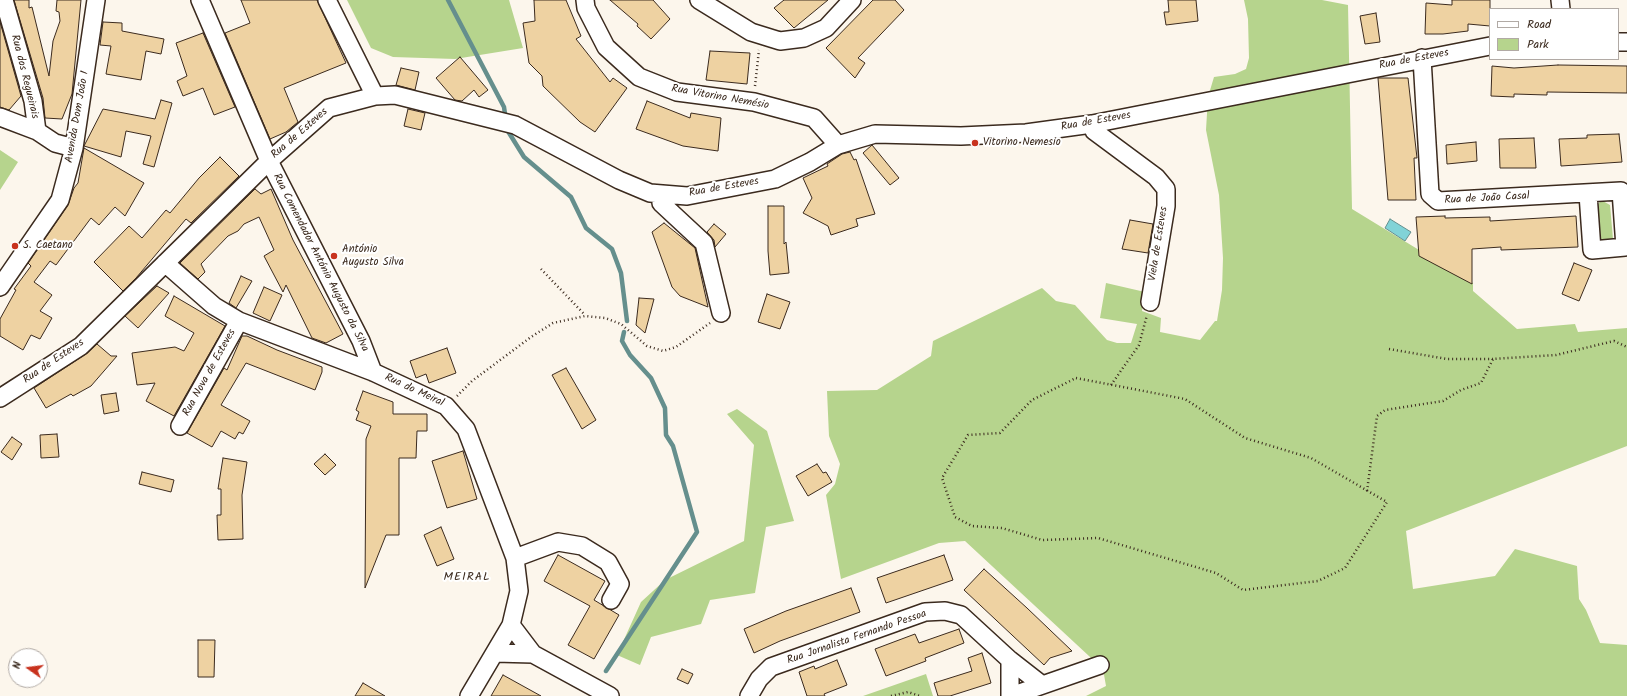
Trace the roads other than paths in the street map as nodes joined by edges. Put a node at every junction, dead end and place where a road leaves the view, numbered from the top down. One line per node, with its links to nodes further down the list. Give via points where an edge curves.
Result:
1 (4, 0): 13 (street, Rua dos Regueirais, via 33,101)
2 (96, 0): 15 (street, Avenida Dom João I)
3 (200, 0): 16 (street, Rua Comendador António Augusto da Silva)
4 (327, 0): 10 (street)
5 (585, 0): 14 (street, Rua Vitorino Nemésio, via 586,8 606,48 639,77 677,92 754,102 814,118)
6 (699, 0): 7 (street, via 752,32 780,41 804,38 826,28)
7 (852, 0)
8 (1489, 46): 9 (street, Rua de Esteves)
9 (1422, 58): 12 (street, Rua de Esteves); 18 (street, Rua de João Casal, via 1430,194 1438,201)
10 (375, 96): 16 (street, Rua de Esteves, via 329,108); 17 (street, Rua de Esteves, via 395,95 515,125 619,180 650,193)
11 (0, 117): 13 (street)
12 (1092, 124): 14 (street, Rua de Esteves, via 1026,133 961,136 875,134); 21 (street, Viela de Esteves, via 1094,131 1156,177 1166,189 1166,206)
13 (37, 131): 15 (street, via 55,143)
14 (838, 145): 17 (street, Rua de Esteves, via 775,179 687,196)
15 (74, 148): 20 (street, Avenida Dom João I, via 60,200)
16 (269, 161): 19 (street, Rua de Esteves); 24 (street, Rua Comendador António Augusto da Silva, via 361,341)
17 (662, 194): 22 (street, via 661,204 704,243)
18 (1588, 194)
19 (165, 263): 23 (street, Rua do Meiral, via 214,306); 25 (street, Rua de Esteves, via 81,346)
20 (0, 287)
21 (1150, 302)
22 (721, 313)
23 (239, 321): 24 (street, Rua do Meiral); 26 (street, Rua Nova de Esteves)
24 (373, 372): 27 (street, Rua do Meiral, via 446,406 466,428)
25 (0, 398)
26 (180, 426)
27 (515, 558): 28 (street, via 558,542 582,546 608,562 617,578 620,584); 29 (street, Rua do Meiral, via 519,591)
28 (611, 600)
29 (511, 625): 30 (street, Rua do Meiral); 31 (street)
30 (495, 653): 31 (street); 35 (street, Rua do Meiral)
31 (533, 654): 36 (street)
32 (1010, 660): 34 (street, Rua Jornalista Fernando Pessoa); 37 (street, Rua Jornalista Fernando Pessoa, via 962,615 945,611 925,612 771,667); 38 (street)
33 (1100, 665): 34 (street)
34 (1042, 685): 38 (street)
35 (469, 696)
36 (610, 696)
37 (749, 696)
38 (1010, 696)

